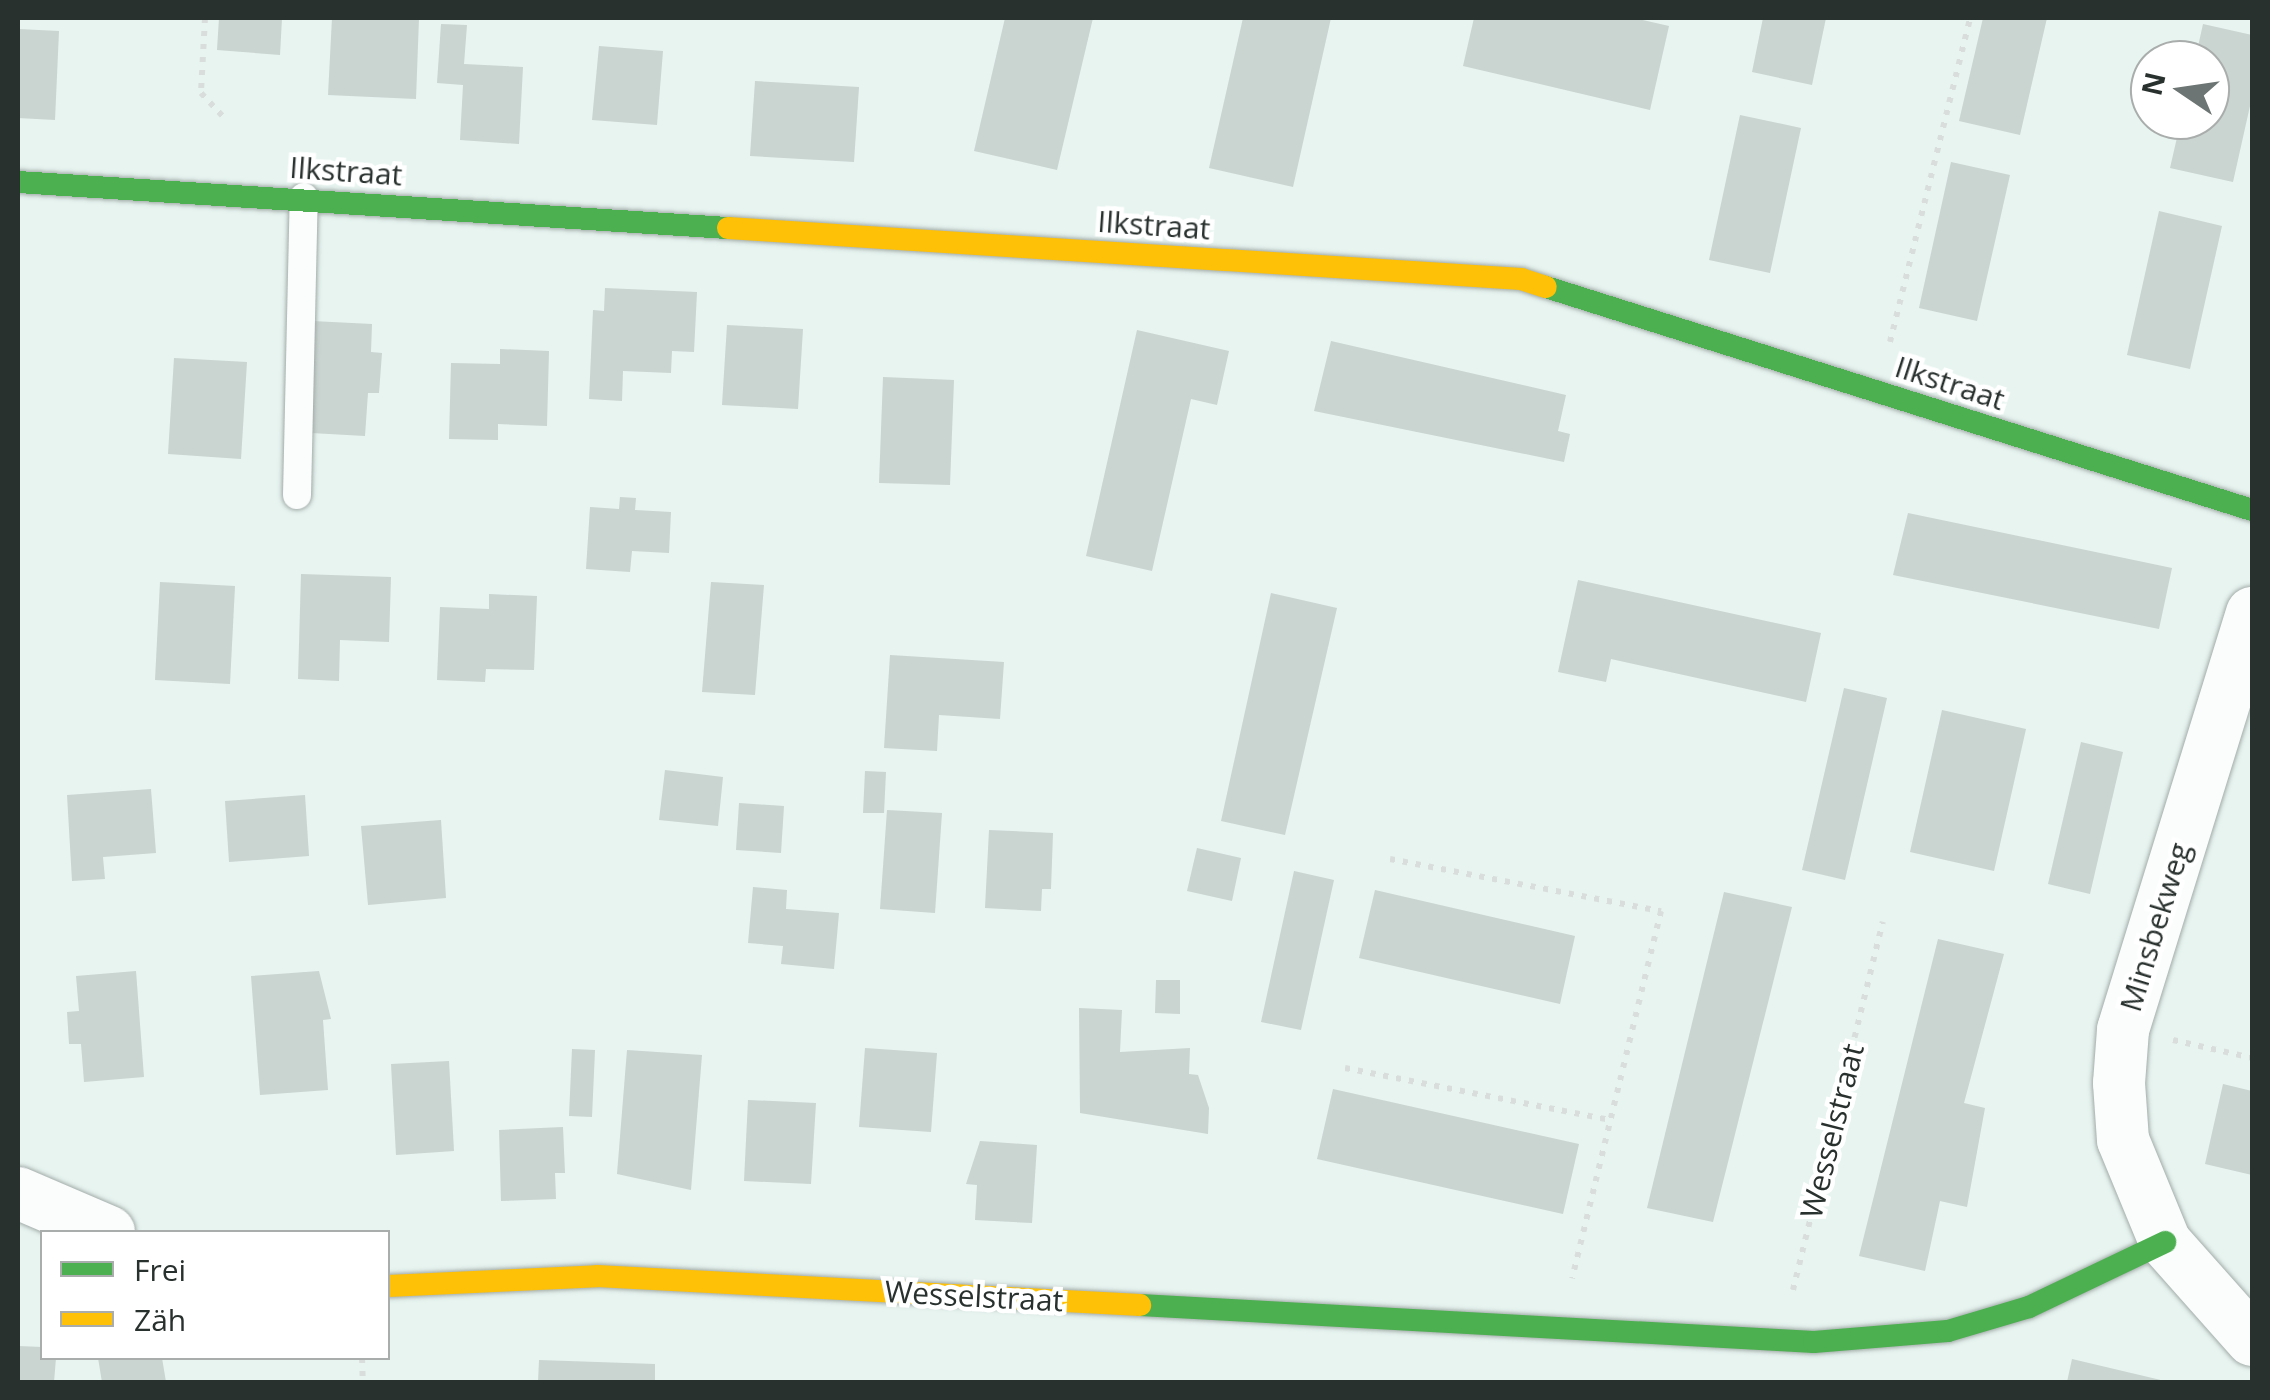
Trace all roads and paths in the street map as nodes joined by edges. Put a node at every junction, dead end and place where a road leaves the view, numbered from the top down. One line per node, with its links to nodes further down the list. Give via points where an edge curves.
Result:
1 (205, 18): 3 (path, via 201,93)
2 (1970, 18): 6 (path)
3 (226, 120)
4 (18, 182): 5 (street, Ilkstraat)
5 (304, 198): 6 (street, Ilkstraat, via 1521,279); 7 (lane)
6 (1878, 391): 8 (street, Ilkstraat)
7 (297, 495)
8 (2252, 510)
9 (2252, 613): 12 (street, Minsbekweg)
10 (1390, 859): 15 (path, via 1662,912)
11 (1883, 922): 21 (path, Wesselstraat)
12 (2123, 1030): 13 (path); 18 (street, Minsbekweg, via 2123,1140)
13 (2252, 1058)
14 (1345, 1068): 15 (path)
15 (1611, 1120): 20 (path)
16 (18, 1194): 17 (street)
17 (104, 1230)
18 (2164, 1242): 21 (street, Wesselstraat, via 2029,1307 1948,1331); 22 (street)
19 (390, 1286): 20 (street, Wesselstraat, via 597,1276)
20 (1560, 1328): 21 (street, Wesselstraat)
21 (1781, 1340)
22 (2252, 1340)

